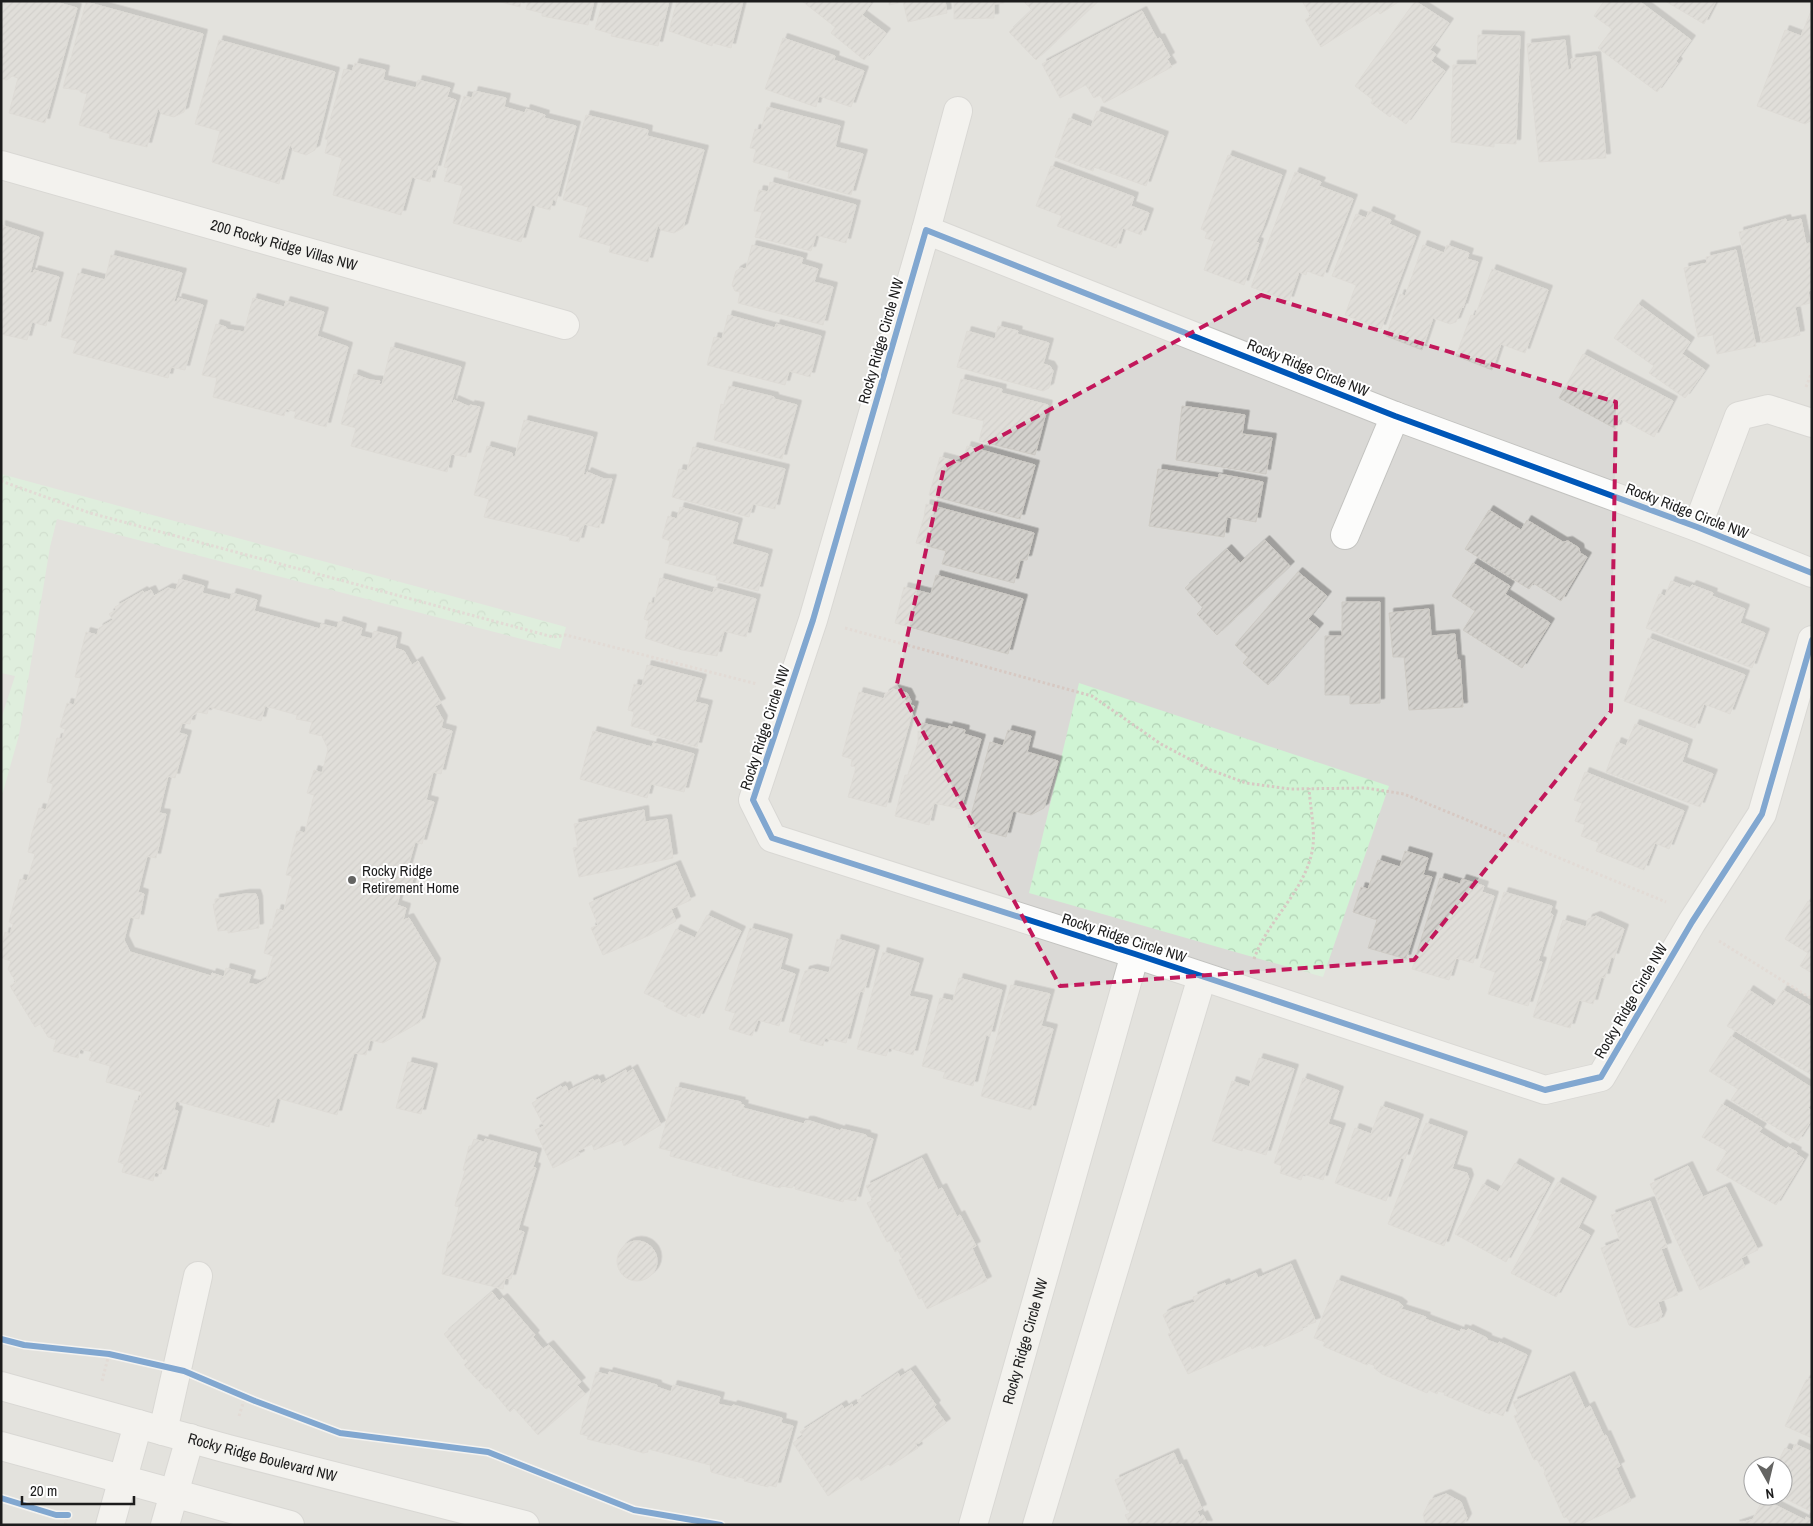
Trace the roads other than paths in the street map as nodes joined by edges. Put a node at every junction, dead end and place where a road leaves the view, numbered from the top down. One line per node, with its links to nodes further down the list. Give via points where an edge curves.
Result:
1 (958, 111): 3 (street)
2 (1, 166): 4 (street, 200 Rocky Ridge Villas NW)
3 (926, 230): 5 (street, Rocky Ridge Circle NW); 11 (street, Rocky Ridge Circle NW, via 813,620 753,800 772,838)
4 (565, 325)
5 (1396, 416): 7 (street, Rocky Ridge Circle NW); 8 (street)
6 (1812, 423): 7 (street, via 1768,409 1739,416)
7 (1697, 527): 9 (street, Rocky Ridge Circle NW)
8 (1345, 535)
9 (1812, 573)
10 (1812, 640): 12 (street, Rocky Ridge Circle NW, via 1762,814 1692,922 1601,1077 1545,1090)
11 (1135, 954): 12 (street, Rocky Ridge Circle NW); 24 (street, Rocky Ridge Circle NW)
12 (1202, 977): 25 (street, Rocky Ridge Circle NW)
13 (198, 1276): 15 (street)
14 (1, 1386): 15 (street, Rocky Ridge Boulevard NW)
15 (150, 1428): 16 (street, Rocky Ridge Boulevard NW); 18 (street)
16 (190, 1438): 19 (street); 23 (street, Rocky Ridge Boulevard NW)
17 (1, 1446): 18 (street)
18 (123, 1479): 19 (street); 20 (street)
19 (174, 1493): 21 (street); 22 (street)
20 (110, 1525)
21 (165, 1525)
22 (290, 1525)
23 (525, 1525)
24 (973, 1525)
25 (1037, 1525)

